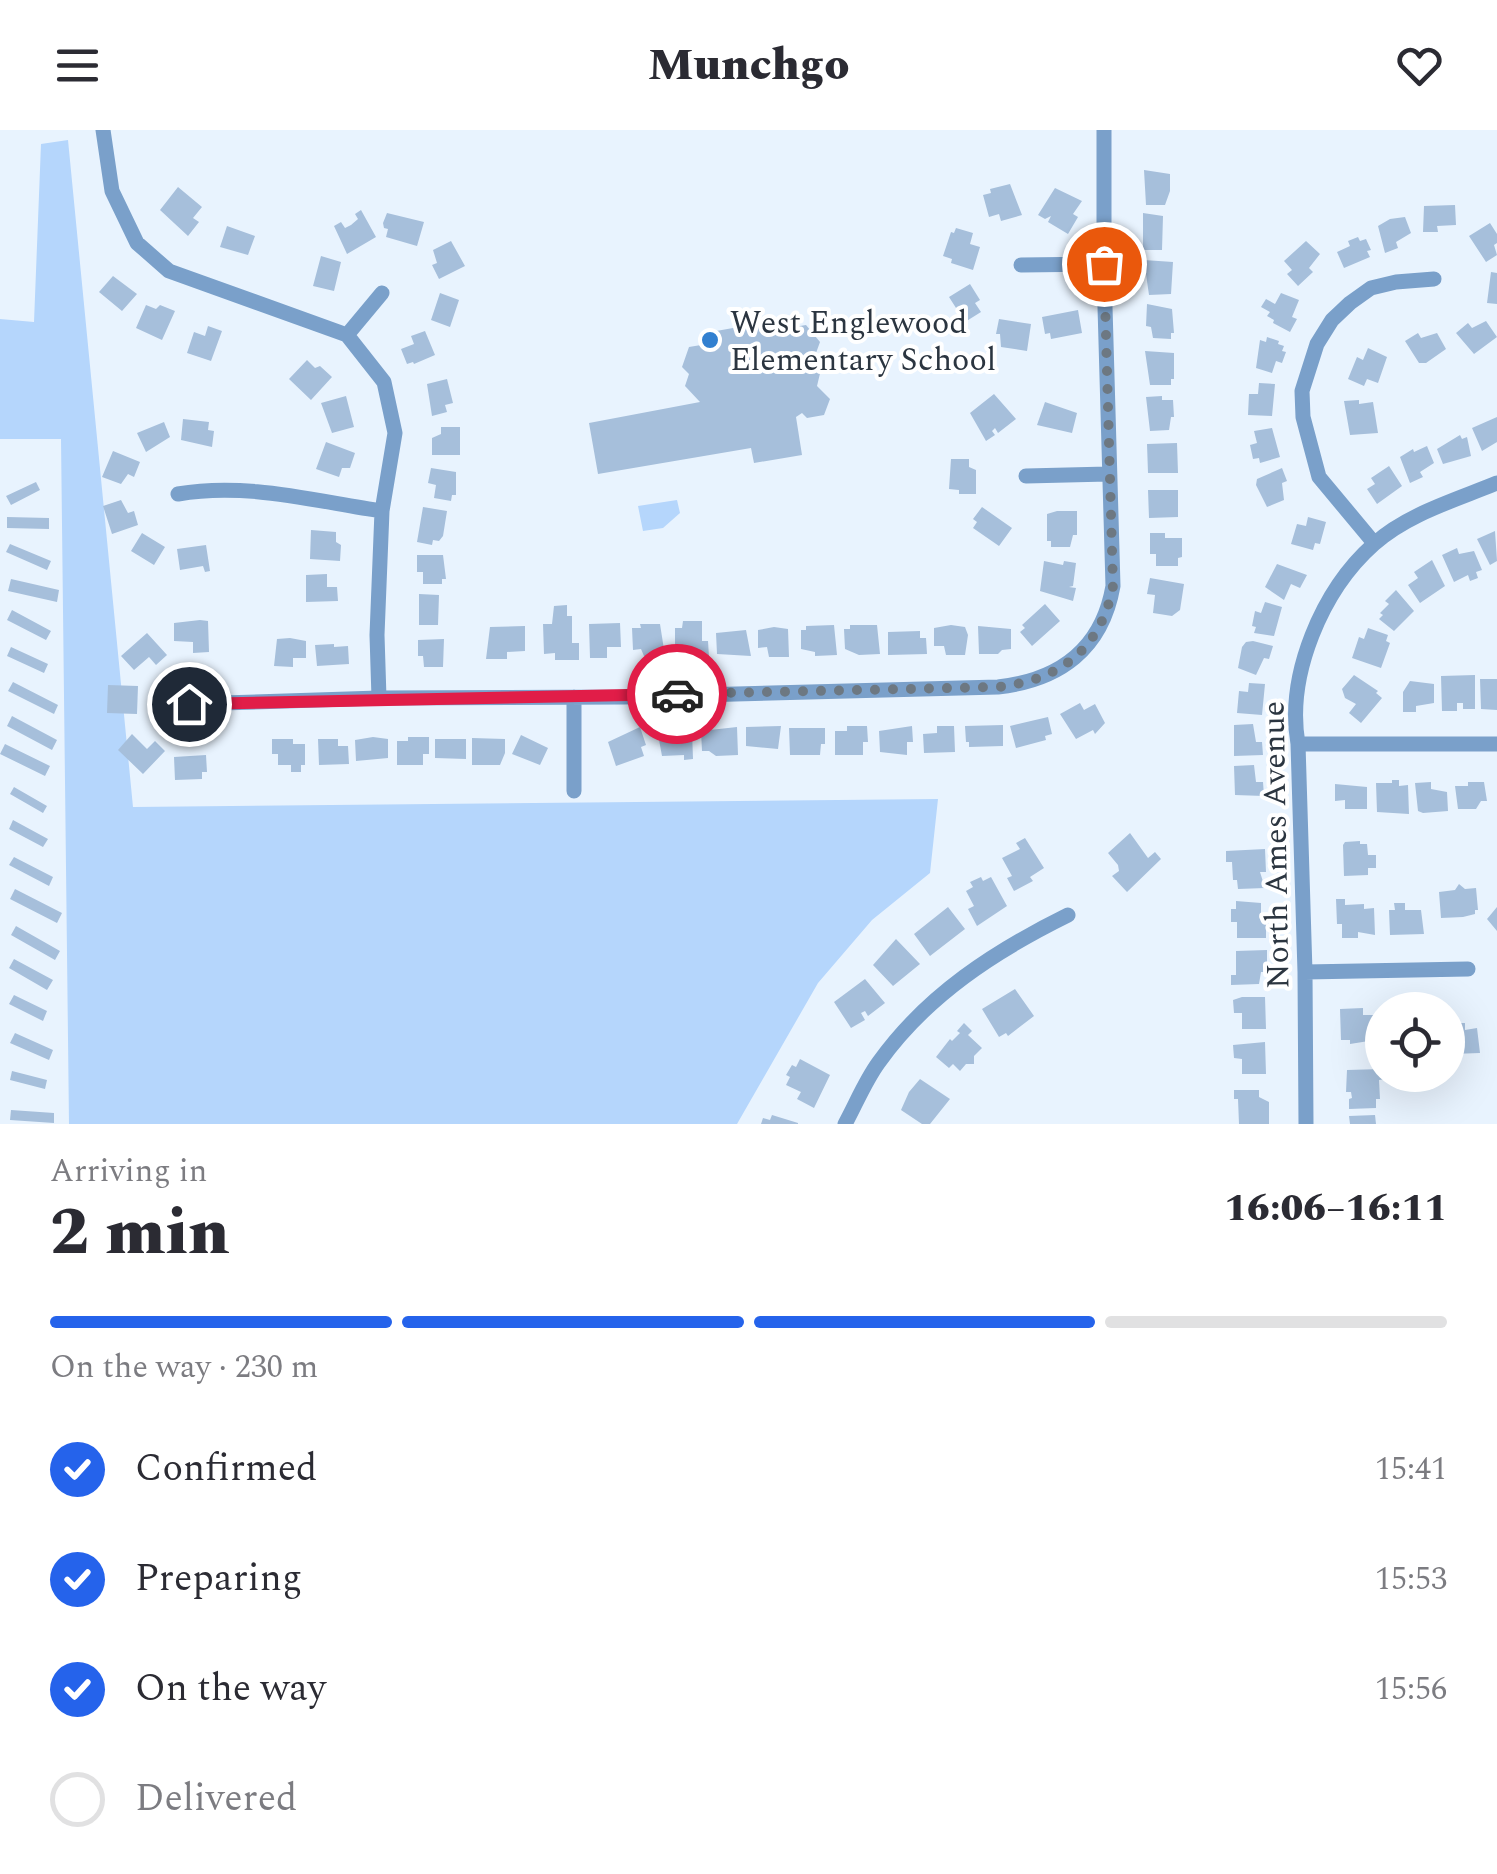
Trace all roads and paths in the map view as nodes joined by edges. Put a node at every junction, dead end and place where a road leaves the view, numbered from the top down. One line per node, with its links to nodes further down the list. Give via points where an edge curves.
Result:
1 (103, 130): 7 (street, via 112,191 137,243 169,271)
2 (1104, 130): 3 (street)
3 (1104, 264): 4 (street); 8 (street)
4 (1021, 265)
5 (1434, 279): 13 (street, via 1371,288 1350,303 1317,344 1302,391 1320,477)
6 (382, 292): 7 (street)
7 (347, 335): 12 (street, via 384,382 395,433)
8 (1108, 474): 9 (street); 14 (street, via 1108,611 1083,650 1044,677 998,687)
9 (1026, 476)
10 (1497, 483): 13 (street, North Ames Avenue, via 1408,520)
11 (178, 494): 12 (street, via 253,490)
12 (382, 511): 15 (street)
13 (1374, 543): 17 (street, North Ames Avenue, via 1344,577 1309,648 1293,718)
14 (574, 697): 15 (street); 19 (street)
15 (380, 698): 16 (street)
16 (189, 704)
17 (1298, 744): 18 (street); 22 (street, North Ames Avenue)
18 (1497, 744)
19 (574, 791)
20 (1068, 916): 23 (street, via 969,971 922,1013 878,1063)
21 (1468, 969): 22 (street)
22 (1306, 972): 24 (street, North Ames Avenue)
23 (845, 1124)
24 (1306, 1124)

